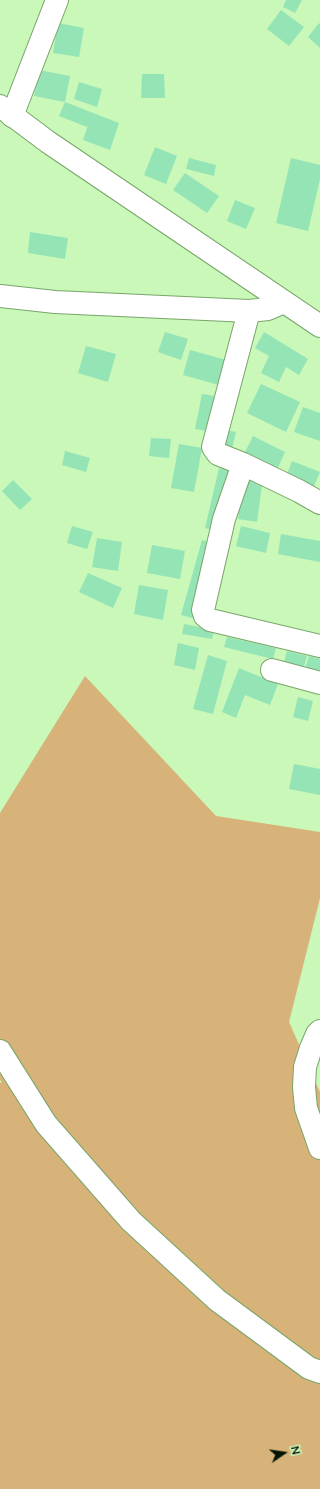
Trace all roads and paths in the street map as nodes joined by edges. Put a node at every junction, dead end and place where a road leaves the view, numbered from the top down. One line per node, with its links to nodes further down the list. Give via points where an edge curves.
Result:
1 (57, 0): 2 (street)
2 (6, 111): 4 (street)
3 (0, 296): 5 (street, via 71,303)
4 (284, 302): 5 (street, via 268,309); 6 (street)
5 (249, 311): 7 (street, via 213,447 218,454)
6 (318, 322)
7 (243, 464): 8 (street); 9 (street, via 224,519 203,610 204,616 210,620)
8 (320, 503)
9 (320, 646)
10 (272, 670): 11 (street)
11 (320, 683)
12 (320, 1031): 14 (street, via 305,1066 304,1087 306,1108)
13 (0, 1051): 15 (street, via 46,1124 131,1221 217,1300 309,1368)
14 (320, 1148)
15 (320, 1372)

